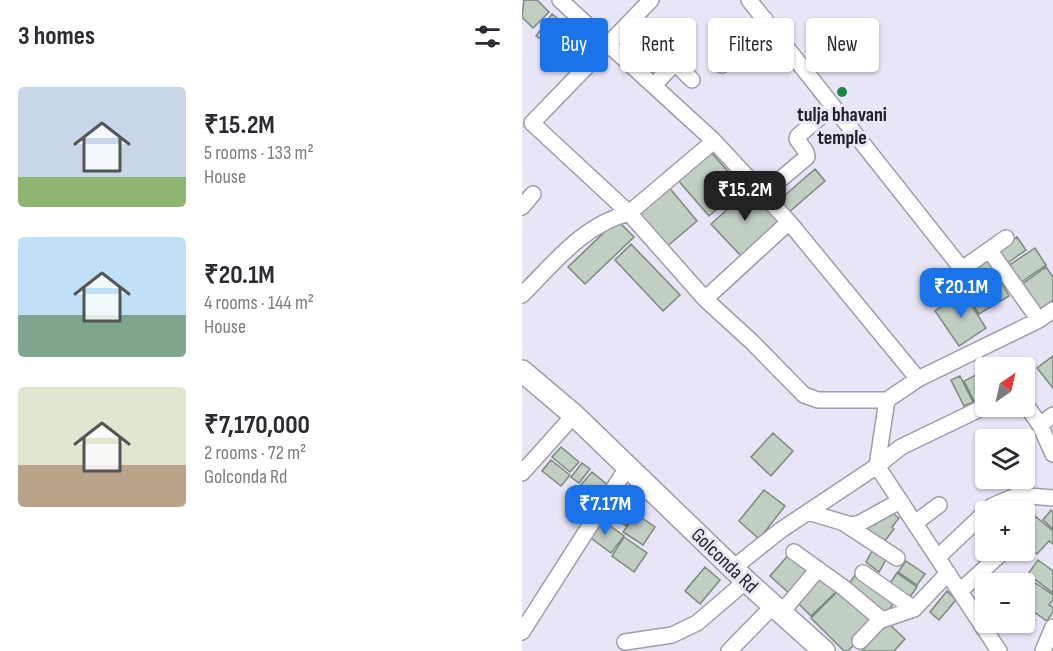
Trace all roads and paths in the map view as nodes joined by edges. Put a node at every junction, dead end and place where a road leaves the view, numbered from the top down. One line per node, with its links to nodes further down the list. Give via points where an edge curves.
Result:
1 (561, 0): 4 (street)
2 (651, 0): 6 (street)
3 (749, 0): 5 (street)
4 (580, 18)
5 (764, 18)
6 (608, 44): 10 (street)
7 (794, 56): 11 (street)
8 (581, 72): 16 (street, via 532,123)
9 (692, 80): 10 (street, via 675,63)
10 (654, 85): 12 (street)
11 (833, 106): 14 (street, via 797,137 807,158); 19 (street, via 962,269)
12 (714, 141): 14 (street); 16 (street)
13 (533, 194): 15 (street)
14 (763, 194): 17 (street)
15 (522, 207)
16 (629, 213): 20 (street, via 609,218 583,234); 21 (street)
17 (789, 222): 21 (street); 25 (street)
18 (1006, 238): 19 (street)
19 (990, 251): 23 (street)
20 (522, 295)
21 (705, 299): 26 (street, via 804,395 818,400)
22 (1053, 310): 23 (street)
23 (1040, 320): 25 (street)
24 (525, 379): 28 (main road, Golconda Rd)
25 (918, 379): 26 (street)
26 (887, 400): 34 (street)
27 (975, 411): 34 (street, via 901,447)
28 (574, 415): 33 (main road, Golconda Rd); 35 (street)
29 (1053, 415): 31 (street)
30 (1034, 417): 31 (street)
31 (1040, 425): 32 (street)
32 (1053, 454)
33 (628, 466): 49 (main road, Golconda Rd); 54 (street)
34 (877, 466): 37 (street); 39 (street)
35 (522, 473)
36 (1053, 498): 43 (street, via 1018,495 992,506)
37 (900, 501): 40 (street, via 860,524); 41 (street)
38 (939, 505): 41 (street)
39 (808, 512): 40 (street); 49 (street, via 781,530)
40 (845, 524): 44 (street)
41 (915, 524): 43 (street)
42 (794, 552): 46 (street)
43 (938, 557): 48 (street)
44 (897, 558)
45 (993, 561): 50 (street)
46 (818, 570): 51 (street); 53 (street)
47 (863, 573): 52 (street)
48 (948, 573): 50 (street); 52 (street)
49 (740, 574): 51 (main road, Golconda Rd); 57 (street, via 698,623 672,636)
50 (960, 591): 60 (street)
51 (777, 609): 58 (street); 59 (main road, Golconda Rd)
52 (914, 609): 53 (street)
53 (882, 620): 56 (street)
54 (523, 627)
55 (1052, 632): 61 (street)
56 (860, 640)
57 (625, 642)
58 (729, 651)
59 (824, 651)
60 (999, 651)
61 (1042, 651)

